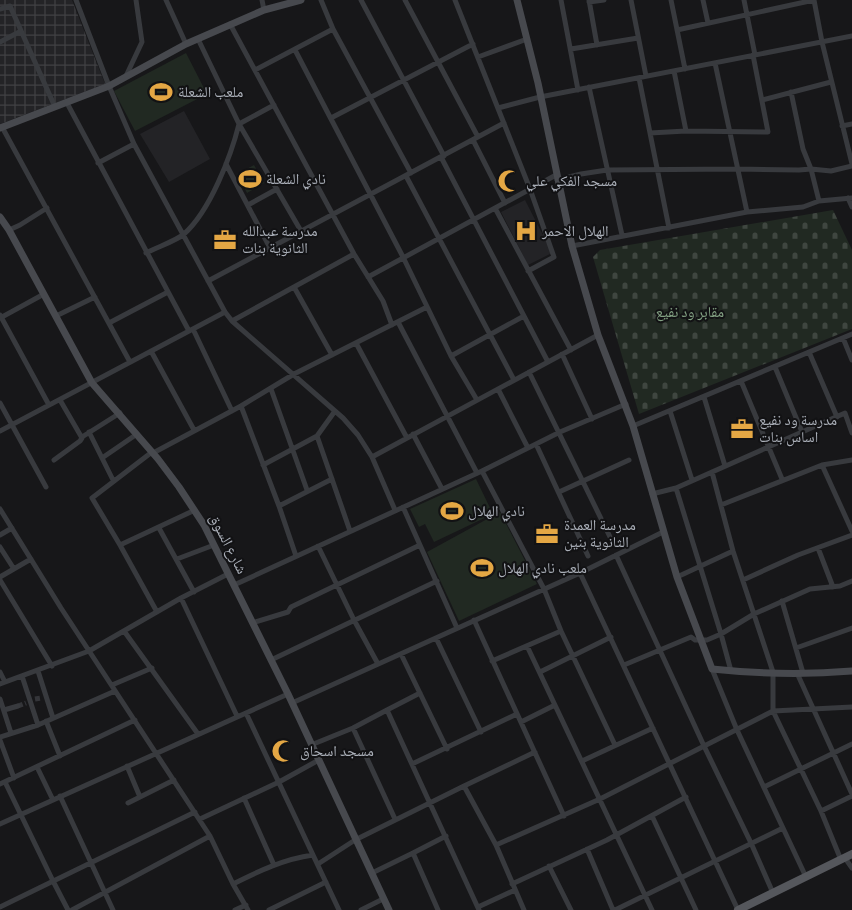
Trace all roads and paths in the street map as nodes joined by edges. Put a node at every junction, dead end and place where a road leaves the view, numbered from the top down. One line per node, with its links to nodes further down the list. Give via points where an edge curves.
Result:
1 (76, 0): 51 (street)
2 (136, 0): 47 (street, via 142,42)
3 (166, 0): 34 (street)
4 (262, 0): 21 (street)
5 (301, 0): 21 (street)
6 (321, 0): 25 (street)
7 (361, 0): 49 (street)
8 (405, 0): 41 (street)
9 (455, 0): 35 (street)
10 (520, 0): 31 (street)
11 (561, 0): 37 (street)
12 (604, 0): 18 (street)
13 (631, 0): 29 (street)
14 (672, 0): 26 (street)
15 (703, 0): 23 (street)
16 (744, 0): 22 (street)
17 (814, 0): 22 (street); 33 (street)
18 (589, 1): 36 (street)
19 (9, 3): 20 (street); 27 (street)
20 (0, 10)
21 (264, 10): 24 (street)
22 (747, 14): 23 (street); 39 (street)
23 (708, 23): 26 (street)
24 (230, 24): 30 (street); 44 (street)
25 (333, 29): 38 (street); 56 (street)
26 (677, 30): 43 (street)
27 (20, 31): 32 (street); 60 (street)
28 (852, 36): 33 (street)
29 (638, 38): 36 (street); 46 (street)
30 (198, 39): 34 (street); 64 (street)
31 (527, 39): 40 (street); 55 (street)
32 (0, 42)
33 (822, 42): 39 (street); 50 (street)
34 (186, 44): 47 (street)
35 (473, 44): 40 (street); 41 (street)
36 (597, 45): 37 (street)
37 (571, 49): 53 (street)
38 (295, 50): 44 (street); 62 (street)
39 (754, 55): 42 (street); 57 (street)
40 (478, 57): 61 (street)
41 (437, 62): 49 (street); 71 (street)
42 (715, 63): 43 (street); 69 (street)
43 (684, 69): 45 (street)
44 (255, 70): 59 (street)
45 (674, 71): 46 (street); 68 (street)
46 (646, 76): 48 (street)
47 (126, 77): 51 (street)
48 (639, 78): 52 (street); 70 (street)
49 (404, 80): 56 (street); 73 (street)
50 (832, 82): 54 (street); 66 (street)
51 (109, 86): 58 (street); 72 (street)
52 (589, 87): 53 (street); 79 (street)
53 (578, 90): 55 (street)
54 (791, 92): 57 (street); 78 (street, via 803,149)
55 (540, 97): 61 (street); 82 (street)
56 (370, 98): 62 (street); 81 (street)
57 (762, 100): 69 (street, via 768,132)
58 (67, 102): 60 (street); 74 (street)
59 (274, 105): 64 (street); 94 (street)
60 (54, 107): 67 (street)
61 (498, 108): 63 (street)
62 (331, 118): 85 (street)
63 (504, 123): 71 (street); 84 (street)
64 (239, 124): 75 (street); 83 (street)
65 (852, 124): 66 (street)
66 (842, 126): 76 (street)
67 (1, 128): 91 (street)
68 (686, 131): 69 (street); 70 (street)
69 (730, 132): 77 (street)
70 (650, 133): 80 (street)
71 (476, 138): 73 (street); 88 (street)
72 (134, 144): 74 (street); 100 (street)
73 (442, 156): 81 (street); 96 (street)
74 (98, 164): 105 (street)
75 (226, 164): 89 (street); 100 (street, via 199,216)
76 (852, 165): 78 (street, via 832,171)
77 (738, 169): 78 (street); 80 (street); 93 (street)
78 (811, 169): 87 (street)
79 (607, 170): 80 (street); 82 (street); 101 (street)
80 (658, 170): 97 (street)
81 (409, 175): 85 (street); 102 (street)
82 (557, 178): 84 (street); 103 (street)
83 (276, 189): 89 (street); 99 (street)
84 (530, 189): 88 (street); 108 (street, via 554,257)
85 (370, 195): 94 (street); 107 (street)
86 (850, 198): 87 (street); 90 (street)
87 (819, 201): 93 (street, via 803,207)
88 (505, 202): 92 (street)
89 (248, 205): 104 (street)
90 (852, 207)
91 (47, 208): 98 (street); 114 (street)
92 (495, 208): 96 (street); 108 (street)
93 (747, 212): 97 (street)
94 (332, 215): 99 (street); 106 (street)
95 (0, 217): 98 (street, شارع السوق)
96 (474, 219): 102 (street); 118 (street)
97 (670, 228): 101 (street)
98 (9, 230): 113 (street, شارع السوق)
99 (301, 232): 104 (street)
100 (184, 234): 105 (street); 110 (street)
101 (622, 235): 103 (street)
102 (439, 237): 107 (street); 126 (street)
103 (572, 246): 127 (street)
104 (270, 248): 110 (street)
105 (146, 253): 112 (street)
106 (354, 254): 109 (street); 111 (street)
107 (403, 257): 109 (street); 115 (street)
108 (528, 271): 130 (street)
109 (368, 277): 123 (street, via 383,301)
110 (208, 281): 116 (street)
111 (294, 287): 120 (street); 134 (street)
112 (168, 292): 122 (street); 124 (street)
113 (44, 294): 117 (street, شارع السوق); 119 (street)
114 (95, 297): 117 (street); 122 (street)
115 (427, 307): 121 (street); 135 (street)
116 (225, 312): 120 (street); 124 (street)
117 (56, 316): 144 (street, شارع السوق)
118 (524, 316): 126 (street); 138 (street)
119 (0, 317): 152 (street)
120 (232, 321): 141 (street)
121 (398, 322): 123 (street); 158 (street)
122 (109, 323): 137 (street)
123 (392, 325): 129 (street)
124 (191, 330): 131 (street); 154 (street)
125 (852, 334): 128 (street)
126 (490, 335): 135 (street); 142 (street)
127 (598, 335): 130 (street); 151 (street)
128 (843, 338): 132 (street); 136 (street)
129 (356, 343): 134 (street); 173 (street)
130 (570, 350): 133 (street)
131 (152, 351): 137 (street); 163 (street)
132 (809, 352): 139 (street); 159 (street)
133 (562, 354): 138 (street); 160 (street)
134 (332, 355): 141 (street)
135 (451, 356): 149 (street)
136 (852, 360)
137 (130, 362): 144 (street)
138 (548, 362): 140 (street)
139 (775, 366): 143 (street); 167 (street)
140 (529, 372): 142 (street); 166 (street)
141 (294, 374): 145 (street); 156 (street)
142 (514, 380): 146 (street)
143 (741, 381): 147 (street); 175 (street)
144 (92, 383): 148 (street); 157 (street, شارع السوق)
145 (271, 389): 153 (street); 176 (street)
146 (498, 389): 149 (street); 177 (street)
147 (704, 397): 155 (street); 186 (street)
148 (60, 400): 152 (street); 172 (street)
149 (477, 400): 158 (street)
150 (0, 403): 161 (street)
151 (626, 404): 160 (street); 162 (street)
152 (49, 405): 161 (street)
153 (241, 406): 154 (street); 184 (street)
154 (232, 411): 163 (street)
155 (670, 411): 162 (street); 192 (street)
156 (335, 412): 171 (street); 179 (street, via 358,435)
157 (120, 413): 165 (street); 169 (street, شارع السوق)
158 (448, 416): 170 (street); 187 (street)
159 (837, 417): 167 (street); 168 (street, via 845,413)
160 (592, 418): 166 (street)
161 (12, 425): 164 (street); 194 (street)
162 (633, 426): 199 (street)
163 (194, 430): 178 (street)
164 (0, 431)
165 (89, 432): 172 (street); 180 (street)
166 (560, 432): 174 (street); 193 (street)
167 (802, 432): 175 (street)
168 (852, 433)
169 (137, 434): 178 (street, شارع السوق); 180 (street)
170 (413, 434): 173 (street); 196 (street)
171 (317, 436): 176 (street); 189 (street)
172 (82, 437): 181 (street)
173 (407, 438): 179 (street)
174 (536, 444): 177 (street); 198 (street)
175 (769, 447): 186 (street); 190 (street)
176 (293, 448): 184 (street); 197 (street)
177 (528, 448): 187 (street)
178 (153, 453): 191 (street); 204 (street, شارع السوق)
179 (372, 457): 205 (street)
180 (102, 458): 191 (street)
181 (54, 460)
182 (629, 460): 193 (street)
183 (852, 460): 185 (street)
184 (263, 465): 201 (street)
185 (822, 465): 190 (street); 209 (street)
186 (725, 466): 188 (street)
187 (479, 472): 196 (street); 238 (street)
188 (712, 472): 192 (street); 200 (street)
189 (332, 479): 197 (street); 208 (street)
190 (782, 479): 200 (street)
191 (113, 480): 214 (street, via 92,498)
192 (692, 480): 195 (street)
193 (583, 481): 198 (street); 213 (street)
194 (46, 487)
195 (676, 488): 199 (street); 226 (street)
196 (442, 489): 202 (street)
197 (308, 490): 201 (street)
198 (559, 492): 223 (street)
199 (652, 494): 210 (street)
200 (721, 504): 220 (street)
201 (279, 506): 222 (street)
202 (403, 507): 205 (street); 216 (street)
203 (0, 509): 206 (street)
204 (195, 510): 207 (street); 215 (street, شارع السوق)
205 (395, 510): 208 (street)
206 (12, 528): 211 (street); 224 (street)
207 (159, 528): 214 (street); 225 (street)
208 (350, 531): 217 (street)
209 (852, 531)
210 (663, 532): 221 (street); 230 (street)
211 (0, 535)
212 (852, 535): 219 (street)
213 (613, 543)
214 (120, 545): 242 (street)
215 (214, 545): 225 (street); 229 (street, شارع السوق)
216 (420, 545): 233 (street); 235 (street)
217 (318, 546): 222 (street); 235 (street)
218 (0, 547): 227 (street)
219 (818, 548): 232 (street); 237 (street)
220 (733, 551): 226 (street); 232 (street)
221 (616, 555): 228 (street); 257 (street)
222 (296, 556): 236 (street)
223 (588, 556)
224 (31, 559): 227 (street); 258 (street)
225 (177, 559): 239 (street)
226 (700, 566): 230 (street); 251 (street)
227 (14, 569): 231 (street)
228 (580, 573): 238 (street); 252 (street)
229 (228, 574): 236 (street, شارع السوق); 239 (street)
230 (677, 577): 254 (street)
231 (0, 578): 265 (street)
232 (742, 580): 243 (street)
233 (437, 581): 244 (street); 247 (street)
234 (852, 582): 237 (street)
235 (337, 584): 244 (street); 246 (street, via 291,607 288,612)
236 (234, 585): 246 (street, شارع السوق)
237 (834, 587): 241 (street, via 810,589)
238 (544, 589): 245 (street); 250 (street)
239 (194, 592): 240 (street)
240 (180, 598): 242 (street); 292 (street)
241 (782, 601): 243 (street); 256 (street)
242 (157, 612): 249 (street)
243 (754, 614): 251 (street); 273 (street)
244 (354, 620): 261 (street); 263 (street)
245 (474, 620): 247 (street); 262 (street)
246 (252, 623): 261 (street, شارع السوق)
247 (457, 628): 253 (street)
248 (852, 628): 256 (street)
249 (124, 631): 258 (street); 266 (street)
250 (561, 631): 255 (street); 260 (street)
251 (721, 634): 254 (street); 269 (street)
252 (611, 637): 260 (street); 264 (street)
253 (436, 638): 259 (street); 301 (street)
254 (700, 640): 257 (street, via 691,637); 267 (street)
255 (527, 646): 262 (street); 272 (street)
256 (796, 648): 274 (street)
257 (659, 650): 264 (street); 308 (street)
258 (89, 651): 265 (street); 277 (street)
259 (401, 654): 263 (street); 278 (street)
260 (573, 657): 272 (street); 307 (street)
261 (271, 660): 279 (street, شارع السوق)
262 (492, 661): 291 (street)
263 (378, 664): 282 (street)
264 (624, 665): 299 (street)
265 (52, 666): 268 (street)
266 (152, 668): 277 (street); 303 (street)
267 (712, 669): 269 (street); 300 (street)
268 (38, 671): 275 (street); 281 (street)
269 (731, 671): 273 (street)
270 (852, 671): 274 (street)
271 (0, 672): 276 (street)
272 (540, 672): 283 (street)
273 (773, 672): 274 (street); 289 (street)
274 (800, 673): 286 (street)
275 (22, 676): 276 (street); 281 (street)
276 (3, 683)
277 (114, 688): 293 (street); 294 (street)
278 (420, 692): 288 (street); 309 (street)
279 (288, 694): 282 (street, شارع السوق); 290 (street)
280 (0, 699): 287 (street)
281 (36, 699): 293 (street); 297 (street)
282 (292, 703): 306 (street, شارع السوق)
283 (555, 705): 296 (street); 315 (street)
284 (18, 706): 287 (street)
285 (852, 707): 286 (street)
286 (813, 709): 289 (street); 312 (street)
287 (4, 710): 302 (street)
288 (387, 710): 298 (street); 316 (street)
289 (773, 711): 300 (street); 320 (street)
290 (246, 712): 292 (street); 323 (street)
291 (517, 714): 296 (street); 301 (street)
292 (237, 716): 303 (street)
293 (53, 718): 295 (street)
294 (135, 720): 310 (street); 313 (street)
295 (46, 721): 297 (street); 313 (street)
296 (521, 722): 311 (street)
297 (38, 725): 302 (street)
298 (353, 728): 306 (street); 342 (street)
299 (653, 728): 307 (street); 317 (street)
300 (737, 730): 308 (street); 326 (street)
301 (481, 732): 309 (street)
302 (11, 733): 304 (street)
303 (198, 734): 310 (street)
304 (0, 738): 321 (street)
305 (852, 744): 312 (street)
306 (311, 745): 314 (street, شارع السوق)
307 (615, 745): 315 (street)
308 (704, 746): 317 (street); 349 (street)
309 (447, 749): 316 (street)
310 (156, 752): 318 (street); 322 (street)
311 (535, 752): 325 (street); 339 (street)
312 (834, 754): 320 (street); 327 (street)
313 (60, 756): 319 (street)
314 (317, 761): 323 (street); 348 (street, شارع السوق)
315 (582, 761): 332 (street)
316 (412, 764): 334 (street)
317 (670, 764): 330 (street); 332 (street)
318 (127, 766): 328 (street); 329 (street)
319 (37, 767): 321 (street); 333 (street)
320 (801, 769): 326 (street); 337 (street)
321 (14, 778): 324 (street)
322 (174, 780): 329 (street); 336 (street)
323 (279, 782): 331 (street); 353 (street)
324 (3, 783): 338 (street)
325 (464, 786): 334 (street); 350 (street)
326 (764, 787): 344 (street)
327 (852, 795): 337 (street)
328 (60, 796): 333 (street); 356 (street)
329 (140, 797): 335 (street)
330 (686, 797): 340 (street); 355 (street)
331 (244, 798): 341 (street); 358 (street)
332 (600, 799): 339 (street); 345 (street)
333 (53, 800): 338 (street)
334 (430, 802): 342 (street); 347 (street)
335 (128, 803)
336 (195, 812): 341 (street); 356 (street)
337 (821, 812): 354 (street)
338 (21, 814): 343 (street); 364 (street)
339 (564, 816): 350 (street)
340 (652, 816): 345 (street); 363 (street)
341 (200, 819): 346 (street)
342 (395, 819): 348 (street)
343 (0, 824)
344 (783, 828): 349 (street); 362 (street)
345 (616, 834): 351 (street); 371 (street)
346 (210, 836): 366 (street); 369 (street)
347 (446, 836): 352 (street); 375 (street)
348 (355, 840): 357 (street); 361 (street, شارع السوق)
349 (751, 843): 355 (street); 370 (street)
350 (496, 846): 367 (street)
351 (587, 849): 359 (street); 387 (street)
352 (413, 853): 361 (street); 384 (street)
353 (313, 854): 357 (street); 358 (street)
354 (846, 857): 360 (street); 362 (main road)
355 (716, 860): 363 (street); 390 (street)
356 (91, 863): 364 (street); 369 (street)
357 (318, 864): 365 (street)
358 (274, 865): 366 (street)
359 (549, 866): 367 (street); 386 (street)
360 (852, 868)
361 (372, 873): 372 (street, شارع السوق)
362 (806, 876): 370 (main road)
363 (680, 878): 371 (street); 389 (street)
364 (53, 881): 373 (street); 376 (street)
365 (326, 882): 380 (street); 381 (street)
366 (233, 884): 374 (street)
367 (512, 884): 368 (street)
368 (515, 890): 375 (street); 385 (street)
369 (105, 893): 377 (street); 378 (street)
370 (773, 893): 390 (main road)
371 (646, 896): 387 (street); 388 (street)
372 (384, 899): 382 (street); 383 (street, شارع السوق)
373 (0, 907)
374 (247, 908): 379 (street)
375 (478, 908)
376 (68, 910)
377 (72, 910)
378 (113, 910)
379 (235, 910)
380 (269, 910)
381 (339, 910)
382 (361, 910)
383 (389, 910)
384 (438, 910)
385 (524, 910)
386 (571, 910)
387 (614, 910)
388 (652, 910)
389 (696, 910)
390 (738, 910)

